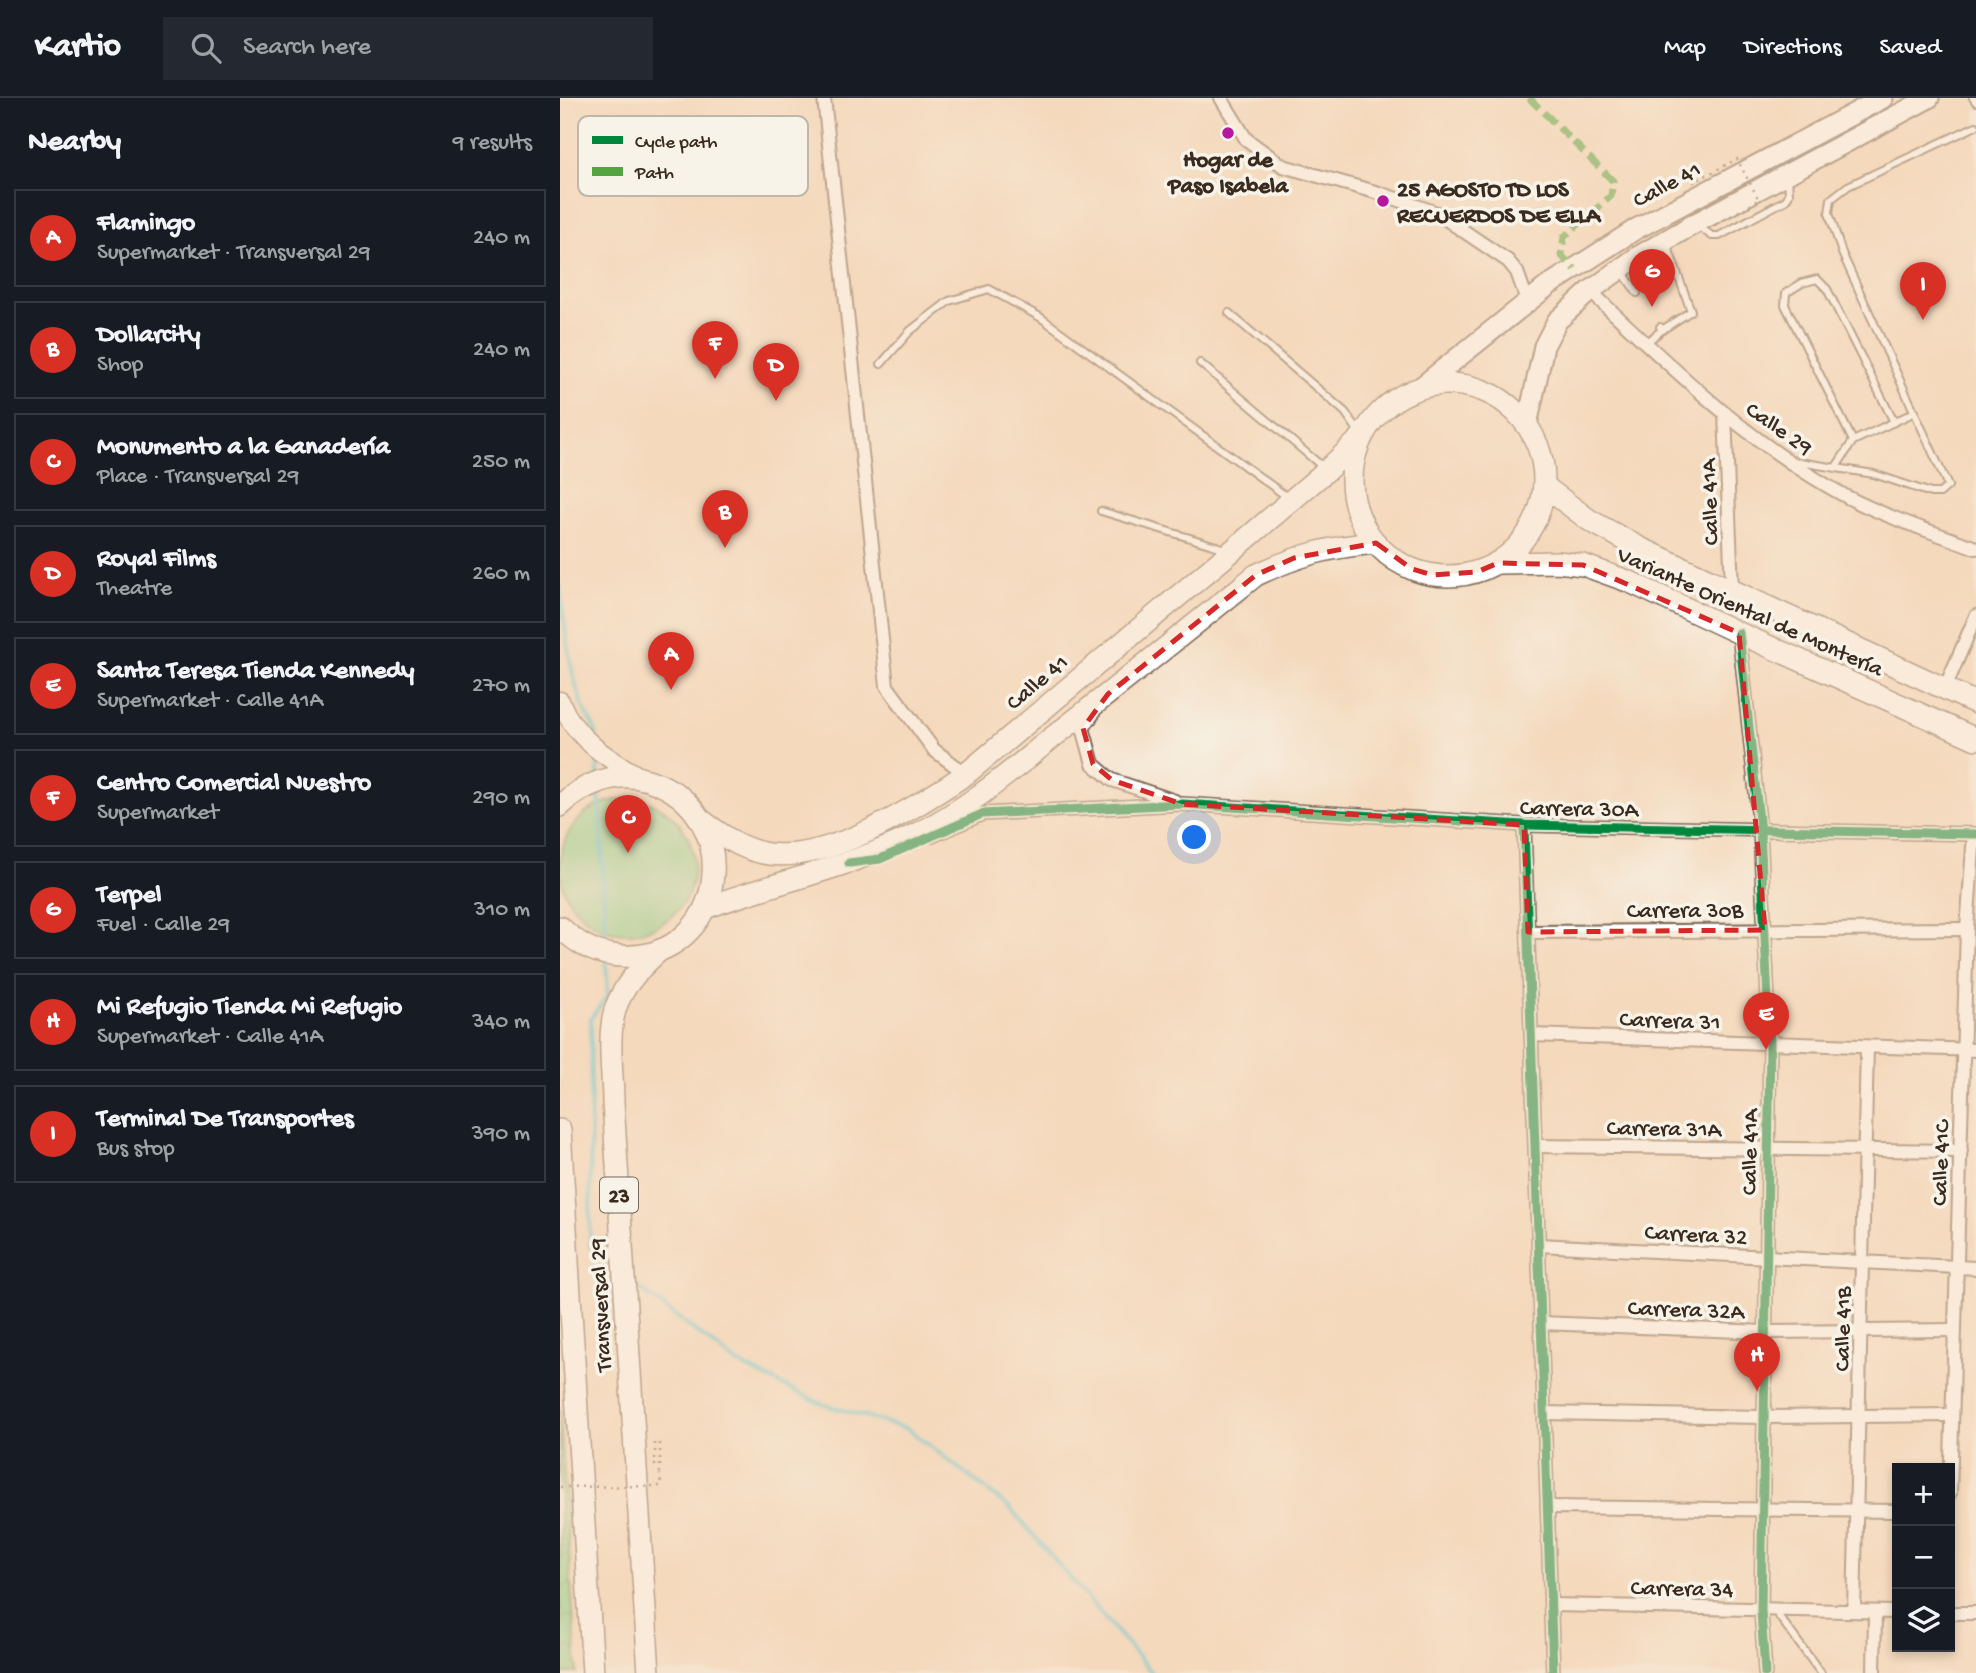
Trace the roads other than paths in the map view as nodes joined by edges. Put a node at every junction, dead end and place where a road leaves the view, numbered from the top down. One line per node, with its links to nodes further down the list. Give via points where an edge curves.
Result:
1 (824, 98): 40 (street, via 887,686 934,750)
2 (1221, 98): 10 (street, via 1245,139 1283,166 1437,213 1508,261)
3 (1883, 98): 10 (main road, Calle 41, via 1636,229)
4 (1928, 98): 6 (main road)
5 (1976, 126): 16 (lane, via 1848,186 1831,199 1829,213 1842,253)
6 (1665, 240): 7 (main road); 12 (lane, via 1691,311 1661,328)
7 (1619, 268): 8 (main road); 9 (lane)
8 (1590, 291): 12 (street, Calle 29); 19 (main road, via 1556,321 1544,346)
9 (1637, 293)
10 (1528, 303): 15 (main road, Calle 41)
11 (1229, 313): 20 (lane, via 1345,412)
12 (1646, 343): 17 (street, Calle 29)
13 (1200, 363): 24 (lane)
14 (881, 364): 26 (lane, via 910,331 949,301 989,289 1040,317)
15 (1421, 387): 19 (highway, via 1469,386 1511,407); 20 (highway, via 1381,411)
16 (1915, 412): 18 (lane); 23 (lane, via 1945,475 1948,486 1940,493)
17 (1725, 413): 22 (street, Calle 29); 32 (street, Calle 41A)
18 (1894, 422): 21 (lane); 21 (lane, via 1828,289 1817,279 1802,283 1786,293 1784,305)
19 (1527, 425): 25 (highway, via 1540,454)
20 (1362, 437): 24 (highway, Calle 41); 28 (highway, via 1353,468 1353,492 1359,515)
21 (1853, 441): 23 (lane)
22 (1788, 460): 23 (lane); 29 (street, Calle 29, via 1848,497)
23 (1836, 467)
24 (1326, 471): 26 (highway, Calle 41)
25 (1544, 485): 31 (highway, via 1530,530); 32 (highway, Variante Oriental de Montería, via 1589,520)
26 (1292, 500): 30 (highway, Calle 41)
27 (1101, 511): 30 (lane)
28 (1376, 543): 31 (highway, via 1402,564 1433,575 1477,572); 36 (highway, via 1334,547 1256,575)
29 (1976, 548)
30 (1232, 551): 40 (highway, Calle 41)
31 (1498, 563): 34 (highway, Variante Oriental de Montería, via 1583,565)
32 (1732, 590): 35 (highway, Variante Oriental de Montería)
33 (1976, 616): 35 (street)
34 (1739, 634): 39 (highway, Variante Oriental de Montería); 46 (street, Calle 41A)
35 (1945, 688): 38 (highway, Variante Oriental de Montería)
36 (1108, 694): 42 (street, via 1083,728 1093,764 1112,780); 48 (highway, via 979,796 926,830)
37 (560, 701): 41 (main road, via 581,736)
38 (1976, 703)
39 (1976, 739)
40 (966, 774): 44 (highway, Calle 41, via 888,822 812,851 765,853 727,839)
41 (643, 779): 43 (highway, 23, via 618,777 593,783); 44 (highway, 23, via 676,793)
42 (1182, 803): 45 (street, Carrera 30A); 48 (street, via 982,814 880,859)
43 (560, 806)
44 (701, 820): 49 (highway, 23, via 715,863)
45 (1524, 825): 46 (street, Carrera 30A); 53 (street)
46 (1760, 830): 47 (street, Carrera 30A); 52 (street, Calle 41A)
47 (1975, 834): 51 (street, Calle 41C)
48 (849, 863): 49 (highway)
49 (705, 908): 54 (highway, 23, via 686,933)
50 (560, 927): 54 (highway, 23, via 590,949 610,955)
51 (1968, 929): 52 (street, Carrera 30B); 58 (street, Calle 41C)
52 (1765, 930): 53 (street, Carrera 30B); 56 (street, Calle 41A)
53 (1528, 932): 55 (street)
54 (660, 950): 90 (highway, Transversal 29 / 23, via 628,985 615,1010 612,1042)
55 (1531, 1035): 56 (street, Carrera 31); 60 (street)
56 (1770, 1043): 57 (street, Carrera 31); 61 (street, Calle 41A)
57 (1867, 1047): 58 (street, Carrera 31); 62 (street, Calle 41B)
58 (1970, 1050): 63 (street, Calle 41C)
59 (560, 1130): 89 (highway, Transversal 29)
60 (1535, 1146): 61 (street, Carrera 31A); 64 (street)
61 (1768, 1149): 62 (street, Carrera 31A); 65 (street, Calle 41A)
62 (1865, 1150): 63 (street, Carrera 31A); 66 (street, Calle 41B)
63 (1961, 1151): 67 (street, Calle 41C)
64 (1539, 1245): 65 (street, Carrera 32); 69 (street)
65 (1765, 1258): 66 (street, Carrera 32); 71 (street, Calle 41A)
66 (1863, 1262): 67 (street, Carrera 32); 72 (street, Calle 41B)
67 (1957, 1267): 68 (street, Carrera 32); 70 (street, Calle 41C)
68 (1976, 1268)
69 (1541, 1323): 71 (street, Carrera 32A); 73 (street)
70 (1955, 1330): 72 (street, Carrera 32A); 74 (street, Calle 41C)
71 (1764, 1332): 72 (street, Carrera 32A); 76 (street, Calle 41A)
72 (1861, 1332): 75 (street, Calle 41B)
73 (1544, 1413): 76 (street); 78 (street)
74 (1952, 1415): 75 (street); 77 (street, Calle 41C)
75 (1860, 1416): 76 (street); 80 (street, Calle 41B)
76 (1762, 1417): 79 (street, Calle 41A)
77 (1951, 1463)
78 (1548, 1507): 79 (street); 82 (street)
79 (1762, 1509): 80 (street); 83 (street, Calle 41A)
80 (1858, 1511): 81 (street); 84 (street, Calle 41B)
81 (1892, 1511)
82 (1551, 1605): 83 (street, Carrera 34); 91 (street)
83 (1767, 1610): 84 (street, Carrera 34); 92 (street, Calle 41A); 93 (lane)
84 (1854, 1611): 85 (street, Carrera 34)
85 (1875, 1612): 86 (street, Carrera 34); 94 (street)
86 (1892, 1612)
87 (1955, 1613): 88 (street)
88 (1976, 1613)
89 (593, 1673)
90 (649, 1673)
91 (1553, 1673)
92 (1765, 1673)
93 (1821, 1673)
94 (1874, 1673)

